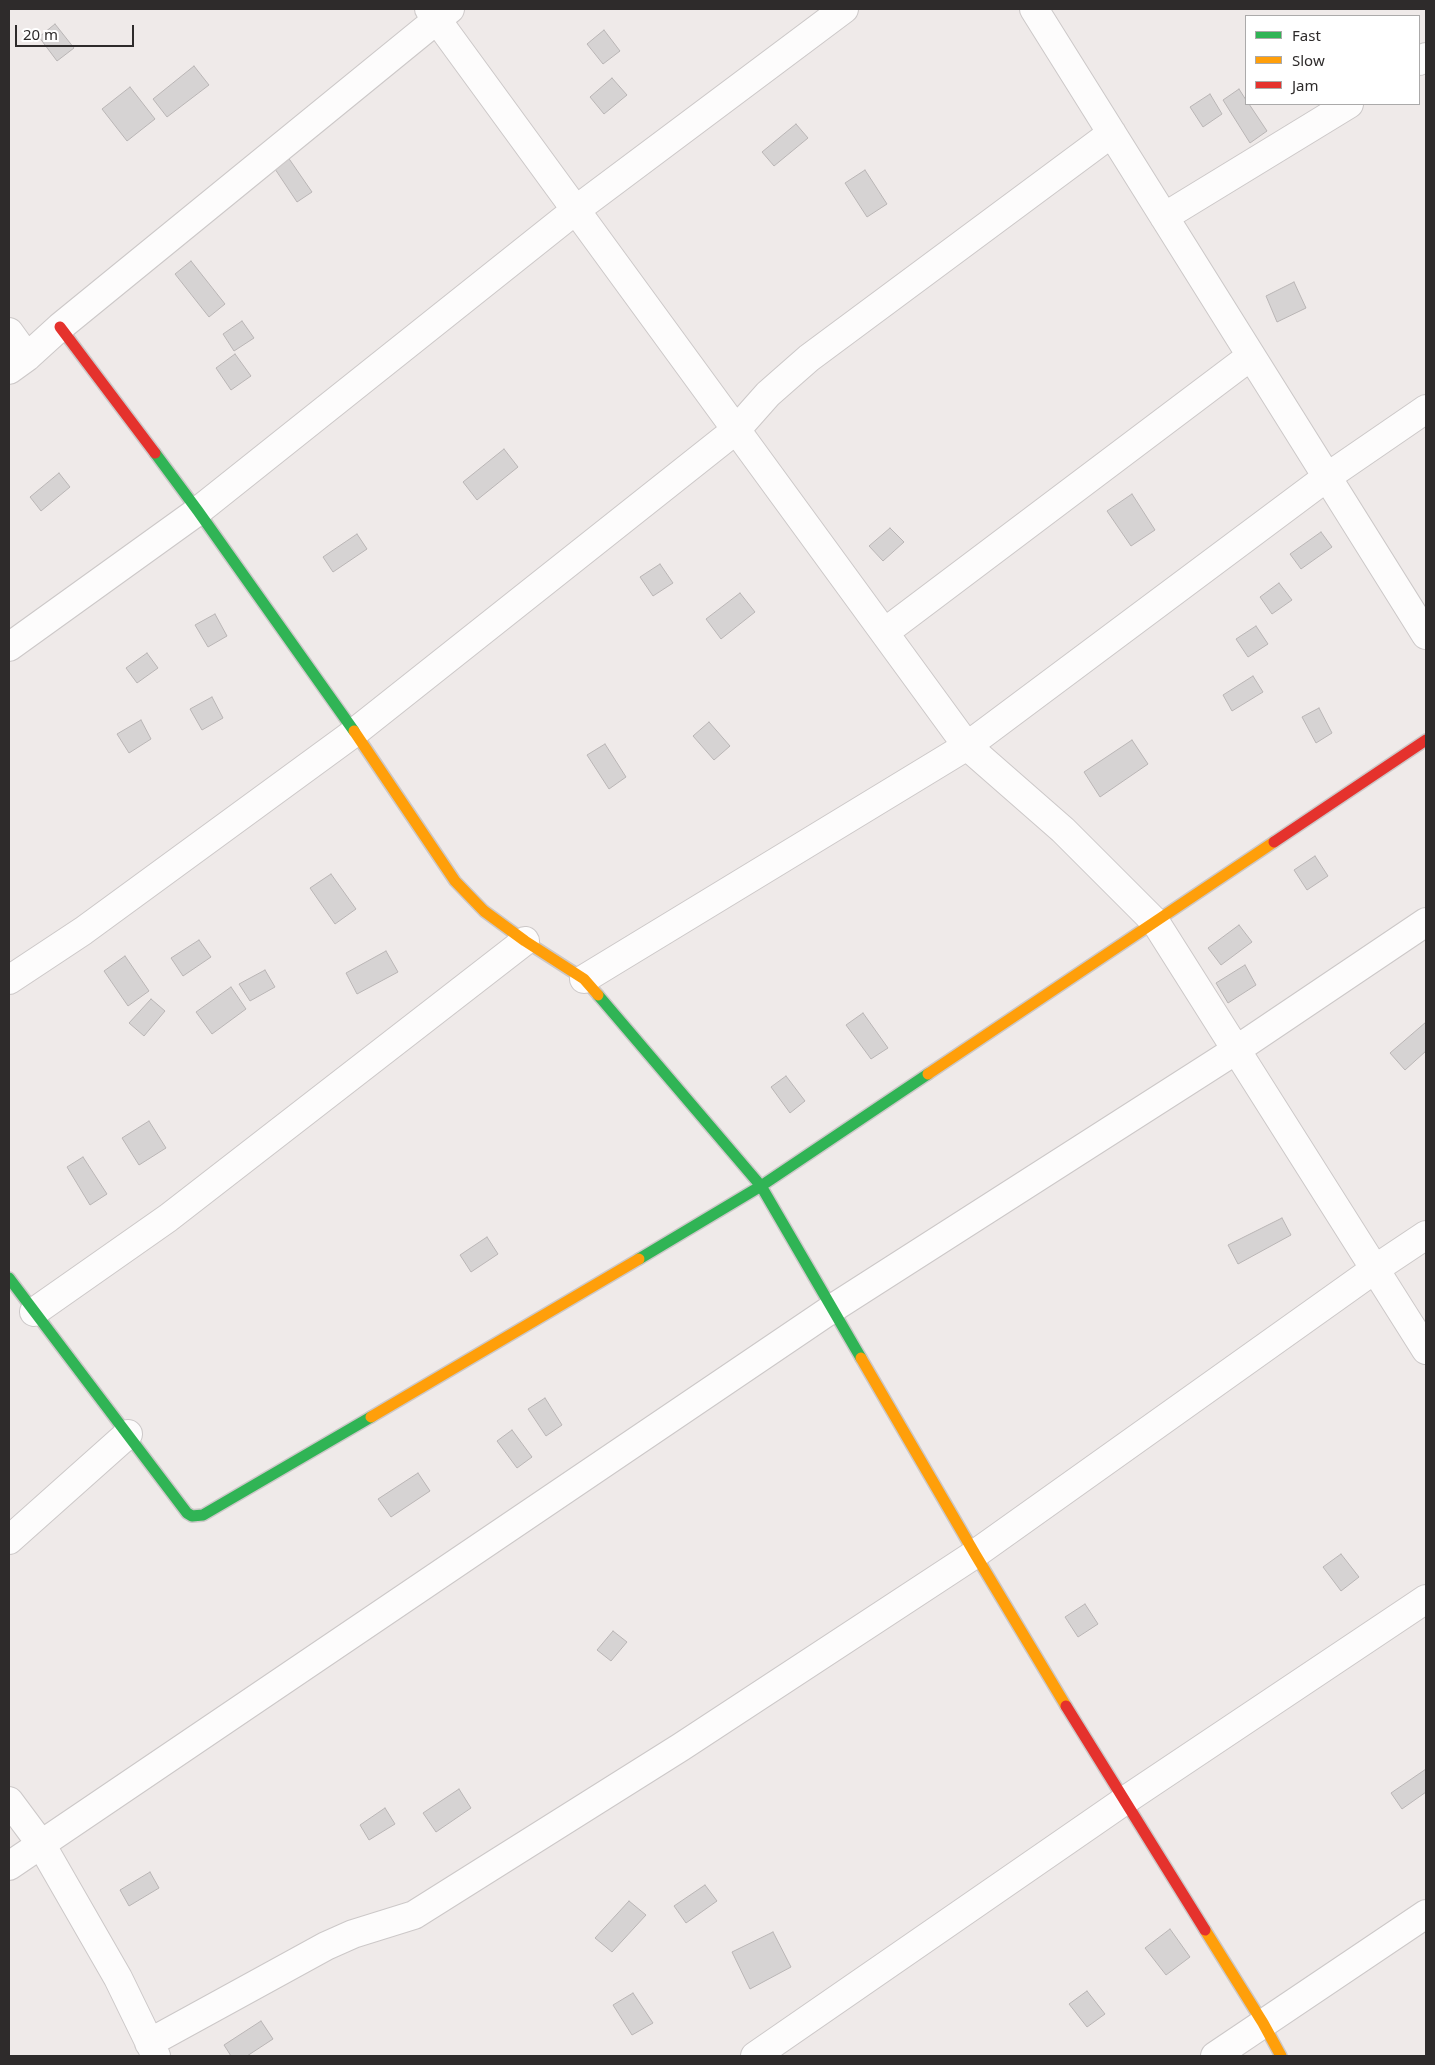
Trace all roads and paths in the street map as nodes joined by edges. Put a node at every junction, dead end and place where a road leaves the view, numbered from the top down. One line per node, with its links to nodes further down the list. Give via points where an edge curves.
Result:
1 (844, 9): 6 (street)
2 (1034, 9): 5 (street)
3 (439, 12): 6 (street); 8 (street)
4 (1347, 105): 7 (street)
5 (1112, 133): 7 (street); 13 (street, via 809,358 768,394)
6 (578, 210): 13 (street); 15 (street)
7 (1164, 217): 10 (street)
8 (60, 327): 11 (street); 15 (street)
9 (9, 332): 11 (street)
10 (1252, 356): 14 (street); 16 (street)
11 (18, 363)
12 (1426, 409): 14 (street)
13 (737, 429): 16 (street); 19 (street)
14 (1326, 477): 17 (street); 21 (street)
15 (198, 511): 18 (street); 19 (street)
16 (885, 632): 21 (street)
17 (1426, 636)
18 (9, 647)
19 (355, 732): 24 (street, via 454,881 484,911); 26 (street, via 83,931)
20 (1426, 740): 23 (street)
21 (967, 746): 23 (street, via 1063,830); 25 (street)
22 (1426, 922): 27 (street)
23 (1156, 923): 27 (street); 28 (street)
24 (525, 941): 25 (street); 33 (street, via 168,1218)
25 (584, 979): 28 (street)
26 (9, 980)
27 (1236, 1050): 30 (street); 32 (street)
28 (761, 1186): 32 (street); 35 (street, via 203,1515 187,1513)
29 (1426, 1235): 30 (street)
30 (1375, 1269): 34 (street); 37 (street)
31 (9, 1278): 33 (street)
32 (833, 1308): 37 (street); 41 (street)
33 (34, 1312): 35 (street)
34 (1426, 1350)
35 (128, 1434): 36 (street)
36 (9, 1540)
37 (975, 1554): 39 (street); 45 (street, via 681,1747 414,1915 326,1946)
38 (1426, 1599): 39 (street)
39 (1124, 1801): 44 (street); 46 (street)
40 (9, 1802): 41 (street)
41 (41, 1844): 42 (street); 45 (street, via 118,1978)
42 (9, 1866)
43 (1426, 1914): 44 (street)
44 (1263, 2023): 47 (street); 48 (street)
45 (153, 2050)
46 (755, 2056)
47 (1216, 2056)
48 (1282, 2056)

